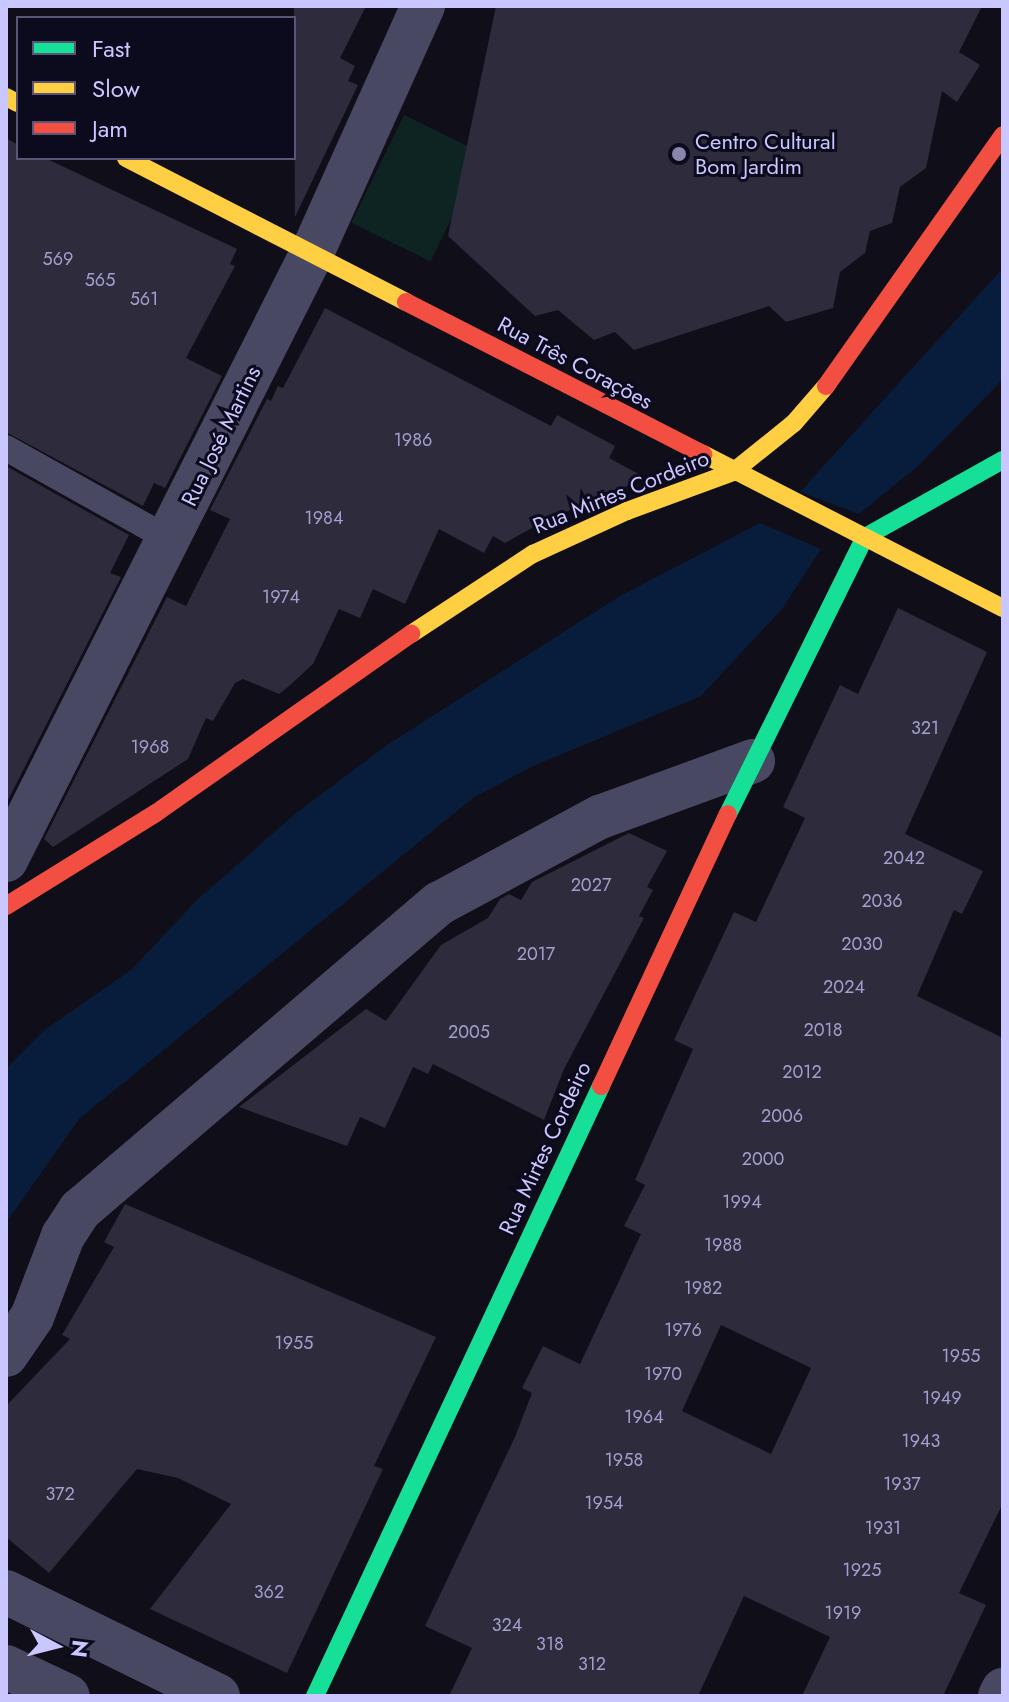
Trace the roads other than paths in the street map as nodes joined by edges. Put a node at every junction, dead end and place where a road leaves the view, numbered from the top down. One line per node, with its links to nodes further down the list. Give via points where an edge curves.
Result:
1 (423, 6): 4 (street, Rua José Martins)
2 (1003, 135): 7 (street, Rua Mirtes Cordeiro, via 852,356 794,423)
3 (130, 160): 4 (street, Rua Três Corações)
4 (312, 253): 7 (street, Rua Três Corações); 9 (street, Rua José Martins)
5 (6, 448): 9 (lane)
6 (1003, 460): 8 (street)
7 (733, 472): 8 (street, Rua Três Corações); 13 (street, Rua Mirtes Cordeiro, via 627,511 533,554 340,681 156,813)
8 (865, 537): 10 (street, Rua Três Corações); 11 (street, Rua Mirtes Cordeiro)
9 (169, 539): 12 (street, Rua José Martins)
10 (1003, 608)
11 (753, 761): 14 (street, via 600,817 440,903 80,1210 63,1236 32,1317); 20 (street, Rua Mirtes Cordeiro)
12 (6, 860)
13 (6, 906)
14 (6, 1355)
15 (6, 1592): 19 (street)
16 (6, 1667): 18 (street)
17 (1003, 1690): 21 (street)
18 (68, 1696)
19 (218, 1696)
20 (315, 1696)
21 (1000, 1696)

